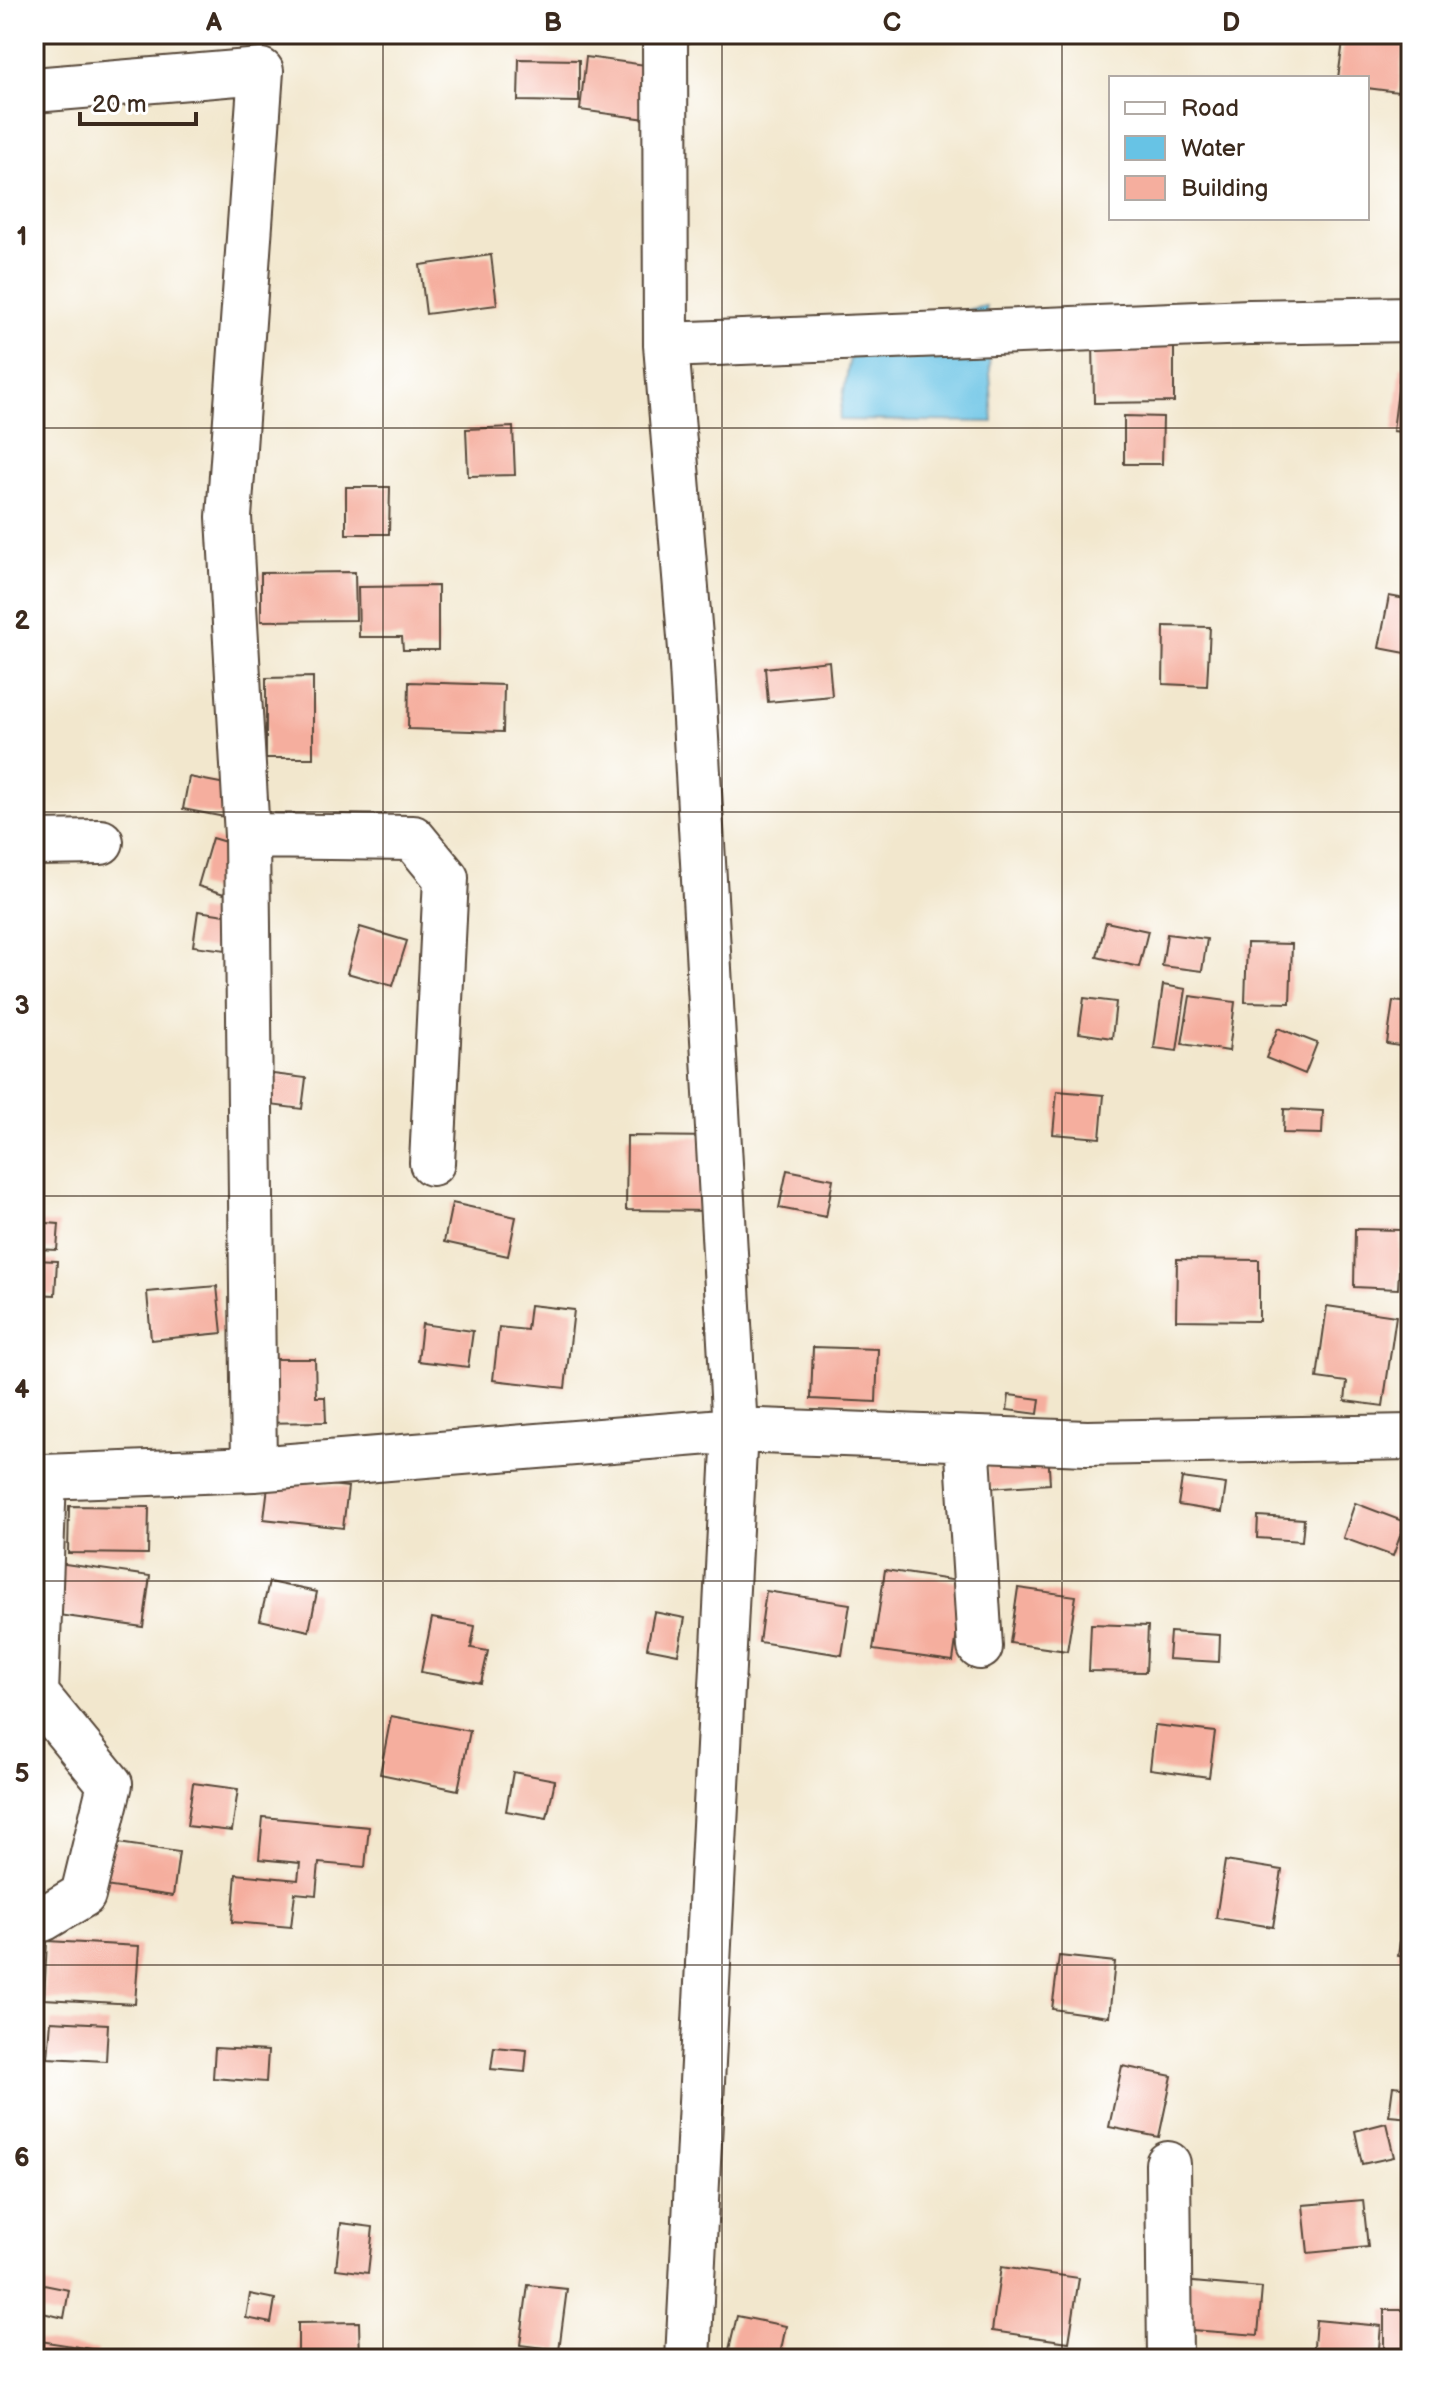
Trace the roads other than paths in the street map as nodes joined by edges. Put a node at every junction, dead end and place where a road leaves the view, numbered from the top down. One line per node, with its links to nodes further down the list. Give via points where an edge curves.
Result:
1 (665, 34): 4 (street)
2 (34, 90): 5 (street, via 261,71 229,517)
3 (1411, 319): 4 (street)
4 (666, 345): 9 (street, via 691,649)
5 (247, 836): 8 (street, via 413,838 446,878); 12 (street)
6 (101, 842): 7 (street)
7 (34, 843)
8 (432, 1163)
9 (735, 1430): 11 (street); 12 (street); 17 (street)
10 (1411, 1437): 11 (street, via 1087,1443)
11 (967, 1439): 14 (street)
12 (254, 1469): 13 (street)
13 (39, 1476): 15 (street, via 36,1694 110,1784 83,1895 43,1919)
14 (980, 1647)
15 (34, 1918)
16 (1168, 2164): 18 (street)
17 (688, 2359)
18 (1170, 2359)

